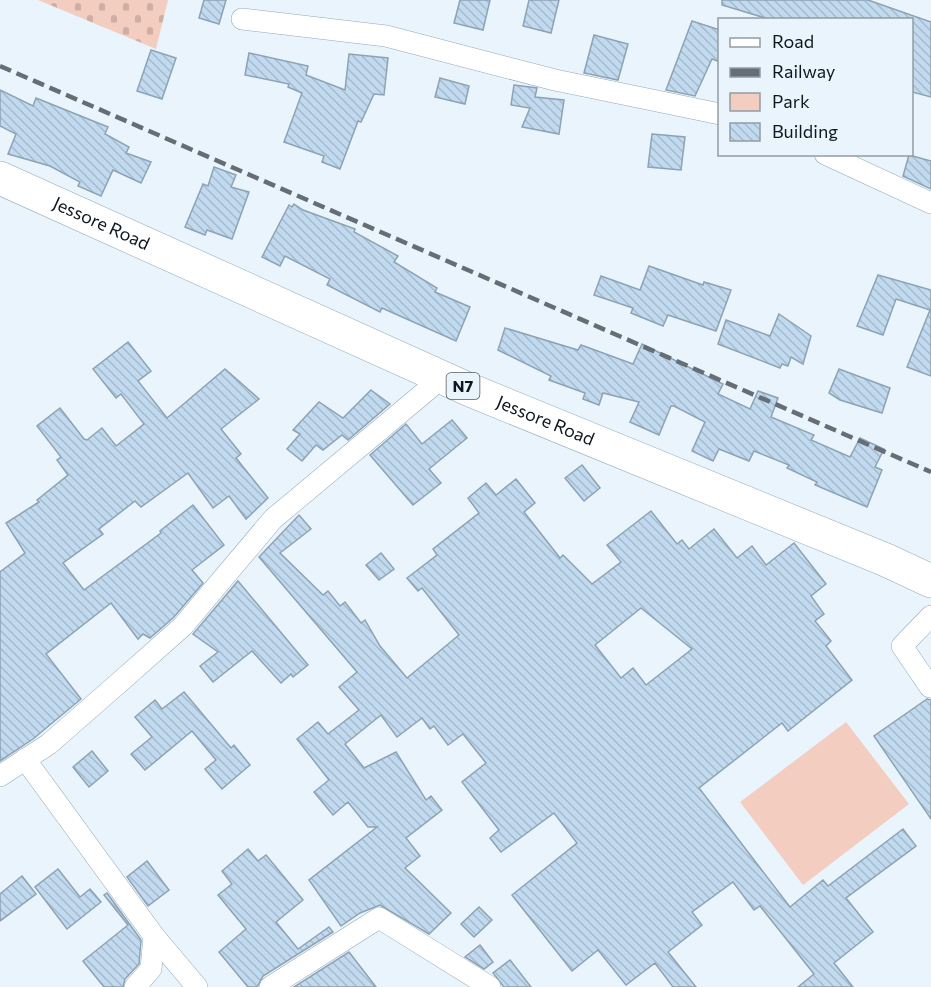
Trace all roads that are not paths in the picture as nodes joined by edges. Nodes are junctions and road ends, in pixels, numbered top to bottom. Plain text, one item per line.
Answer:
1 (242, 19) dead end
2 (718, 114) edge
3 (829, 156) edge
4 (2, 181) edge
5 (931, 203) edge
6 (443, 377) junction
7 (931, 581) edge
8 (931, 616) edge
9 (930, 687) edge
10 (25, 759) junction
11 (0, 776) edge
12 (154, 936) junction
13 (135, 987) edge
14 (197, 987) edge
15 (270, 987) edge
16 (490, 987) edge

1 - 2 street
3 - 5 street
4 - 6 highway, Jessore Road / N7
6 - 7 highway, Jessore Road / N7
6 - 10 street
8 - 9 street
10 - 11 street
10 - 12 street
12 - 13 street
12 - 14 street
15 - 16 street

